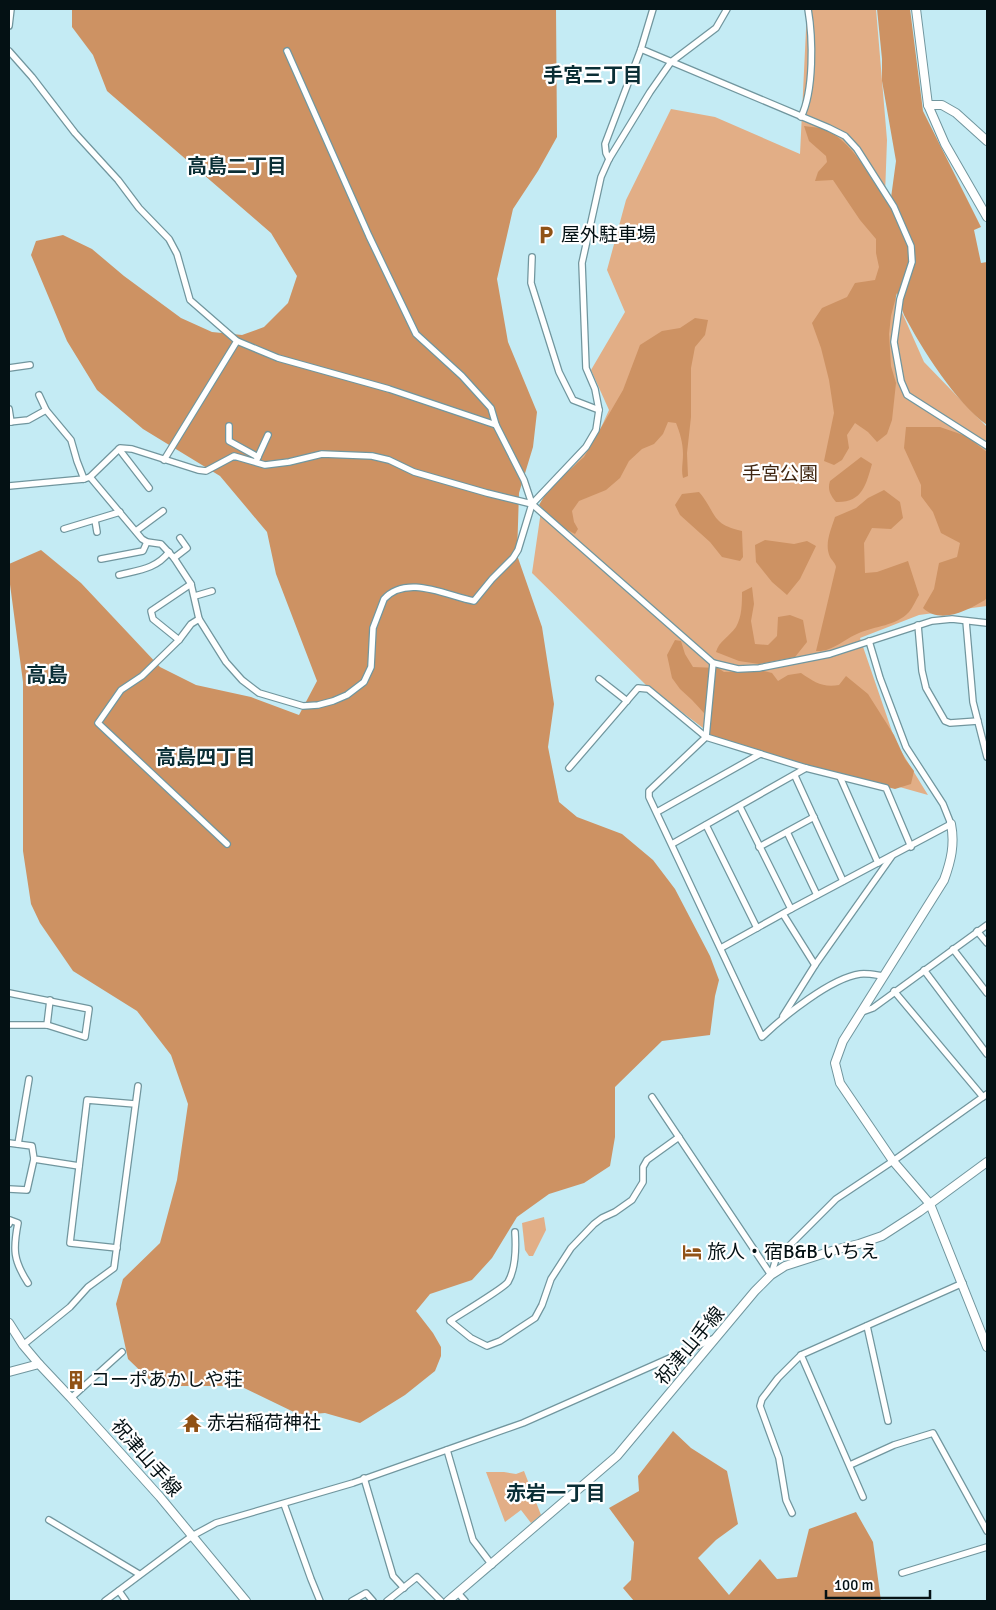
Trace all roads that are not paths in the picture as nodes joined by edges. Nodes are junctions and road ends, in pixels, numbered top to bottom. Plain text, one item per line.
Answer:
1 (11, 9) edge
2 (654, 9) edge
3 (727, 9) edge
4 (808, 9) edge
5 (916, 9) edge
6 (9, 26) edge
7 (641, 49) junction
8 (9, 51) edge
9 (287, 51) dead end
10 (671, 62) junction
11 (928, 105) junction
12 (801, 117) junction
13 (987, 141) edge
14 (609, 159) junction
15 (987, 217) edge
16 (532, 257) dead end
17 (237, 341) junction
18 (30, 365) dead end
19 (9, 368) edge
20 (38, 395) dead end
21 (9, 409) edge
22 (46, 410) junction
23 (599, 410) junction
24 (10, 422) edge
25 (496, 425) junction
26 (229, 426) dead end
27 (268, 435) dead end
28 (987, 446) edge
29 (119, 449) junction
30 (164, 460) junction
31 (257, 460) junction
32 (87, 478) junction
33 (9, 486) edge
34 (149, 488) dead end
35 (532, 504) junction
36 (163, 511) dead end
37 (120, 512) junction
38 (95, 520) junction
39 (64, 529) dead end
40 (136, 531) junction
41 (97, 532) dead end
42 (180, 538) dead end
43 (148, 542) junction
44 (171, 555) junction
45 (101, 559) dead end
46 (119, 574) dead end
47 (191, 584) junction
48 (212, 591) dead end
49 (195, 596) junction
50 (199, 619) junction
51 (966, 621) junction
52 (987, 623) edge
53 (918, 625) junction
54 (179, 640) junction
55 (869, 641) junction
56 (713, 663) junction
57 (599, 678) dead end
58 (627, 701) junction
59 (978, 721) junction
60 (706, 737) junction
61 (760, 754) junction
62 (987, 757) edge
63 (570, 768) dead end
64 (806, 768) junction
65 (795, 776) junction
66 (840, 777) junction
67 (740, 807) junction
68 (657, 812) junction
69 (814, 817) junction
70 (951, 824) junction
71 (706, 825) junction
72 (787, 832) junction
73 (227, 844) dead end
74 (672, 844) junction
75 (759, 847) junction
76 (911, 847) junction
77 (894, 854) junction
78 (878, 863) junction
79 (843, 881) junction
80 (817, 895) junction
81 (790, 909) junction
82 (783, 914) junction
83 (987, 925) edge
84 (757, 928) junction
85 (978, 931) junction
86 (987, 943) edge
87 (721, 948) junction
88 (953, 949) junction
89 (815, 965) junction
90 (924, 970) junction
91 (884, 976) junction
92 (894, 991) junction
93 (9, 993) edge
94 (987, 993) edge
95 (50, 1000) junction
96 (862, 1012) junction
97 (780, 1020) junction
98 (9, 1025) edge
99 (46, 1025) junction
100 (987, 1054) edge
101 (29, 1079) dead end
102 (138, 1086) dead end
103 (985, 1096) edge
104 (652, 1097) dead end
105 (135, 1104) junction
106 (679, 1137) junction
107 (9, 1143) edge
108 (18, 1144) junction
109 (34, 1159) junction
110 (893, 1161) junction
111 (987, 1162) edge
112 (79, 1166) junction
113 (9, 1189) edge
114 (930, 1204) junction
115 (9, 1224) edge
116 (515, 1232) dead end
117 (117, 1248) junction
118 (771, 1275) junction
119 (28, 1283) dead end
120 (963, 1283) junction
121 (9, 1323) edge
122 (867, 1326) junction
123 (719, 1336) junction
124 (23, 1346) junction
125 (987, 1348) edge
126 (122, 1352) dead end
127 (801, 1354) junction
128 (39, 1364) junction
129 (9, 1372) edge
130 (71, 1398) junction
131 (888, 1421) dead end
132 (446, 1450) junction
133 (850, 1465) junction
134 (364, 1478) junction
135 (863, 1497) dead end
136 (284, 1504) junction
137 (792, 1513) dead end
138 (49, 1520) dead end
139 (987, 1531) edge
140 (192, 1536) junction
141 (987, 1547) edge
142 (492, 1565) junction
143 (902, 1572) dead end
144 (140, 1574) junction
145 (404, 1588) junction
146 (118, 1591) junction
147 (458, 1593) junction
148 (105, 1601) edge
149 (126, 1601) edge
150 (246, 1601) edge
151 (320, 1601) edge
152 (352, 1601) edge
153 (373, 1601) edge
154 (387, 1601) edge
155 (441, 1601) edge
156 (448, 1601) edge
157 (465, 1601) edge

1 - 6 street
2 - 7 street
3 - 10 street
4 - 12 street
5 - 11 street
7 - 10 street
7 - 14 street
8 - 17 street
9 - 25 street
10 - 12 street
10 - 14 street
11 - 13 street
11 - 15 street
12 - 28 street
14 - 23 street
16 - 23 street
17 - 25 street
17 - 30 street
18 - 19 street
20 - 22 street
21 - 24 street
22 - 24 street
22 - 32 street
23 - 35 street
25 - 35 street
26 - 31 street
27 - 31 street
29 - 30 street
29 - 32 street
29 - 34 street
30 - 31 street
31 - 35 street
32 - 33 street
32 - 37 street
35 - 50 street
35 - 56 street
36 - 40 street
37 - 38 street
37 - 40 street
38 - 39 street
38 - 41 street
40 - 43 street
42 - 44 street
43 - 44 street
43 - 45 street
44 - 46 street
44 - 47 street
47 - 49 street
47 - 54 street
48 - 49 street
49 - 50 street
50 - 54 street
51 - 52 street
51 - 53 street
51 - 59 street
53 - 55 street
53 - 59 street
54 - 73 street
55 - 56 street
55 - 70 street
56 - 60 street
57 - 58 street
58 - 60 street
58 - 63 street
59 - 62 street
60 - 61 street
60 - 68 street
61 - 64 street
61 - 68 street
64 - 65 street
64 - 66 street
65 - 67 street
65 - 69 street
66 - 76 street
66 - 78 street
67 - 71 street
67 - 75 street
68 - 74 street
69 - 72 street
69 - 79 street
70 - 76 street
70 - 91 street
71 - 74 street
71 - 84 street
72 - 75 street
72 - 80 street
74 - 87 street
75 - 81 street
76 - 77 street
77 - 78 street
77 - 89 street
78 - 79 street
79 - 80 street
80 - 81 street
81 - 82 street
82 - 84 street
82 - 89 street
83 - 85 street
84 - 87 street
85 - 86 street
85 - 88 street
87 - 97 street
88 - 90 street
88 - 94 street
89 - 97 street
90 - 92 street
90 - 100 street
91 - 96 street
91 - 97 street
92 - 96 street
92 - 103 street
93 - 95 street
95 - 99 street
95 - 99 street
96 - 110 street
98 - 99 street
101 - 108 street
102 - 105 street
103 - 110 street
104 - 106 street
105 - 112 street
105 - 117 street
106 - 116 street
106 - 118 street
107 - 108 street
108 - 109 street
109 - 112 street
109 - 113 street
110 - 114 street
110 - 118 street
111 - 114 street, 祝津山手線
112 - 117 street
114 - 118 street, 祝津山手線
114 - 120 street
115 - 119 street
117 - 124 street
118 - 123 street, 祝津山手線
120 - 122 street
120 - 125 street
121 - 124 street, 祝津山手線
122 - 127 street
122 - 131 street
123 - 132 street
123 - 142 street, 祝津山手線
124 - 128 street, 祝津山手線
126 - 130 street
127 - 133 street
127 - 137 street
128 - 129 street
128 - 130 street, 祝津山手線
130 - 140 street, 祝津山手線
132 - 134 street
132 - 142 street
133 - 135 street
133 - 139 street
134 - 136 street
134 - 145 street
136 - 140 street
136 - 151 street
138 - 144 street
140 - 144 street
140 - 150 street, 祝津山手線
141 - 143 street
142 - 147 street, 祝津山手線
144 - 146 street
145 - 154 street
145 - 155 street
146 - 148 street
146 - 149 street
147 - 156 street, 祝津山手線
147 - 157 street
152 - 153 street

